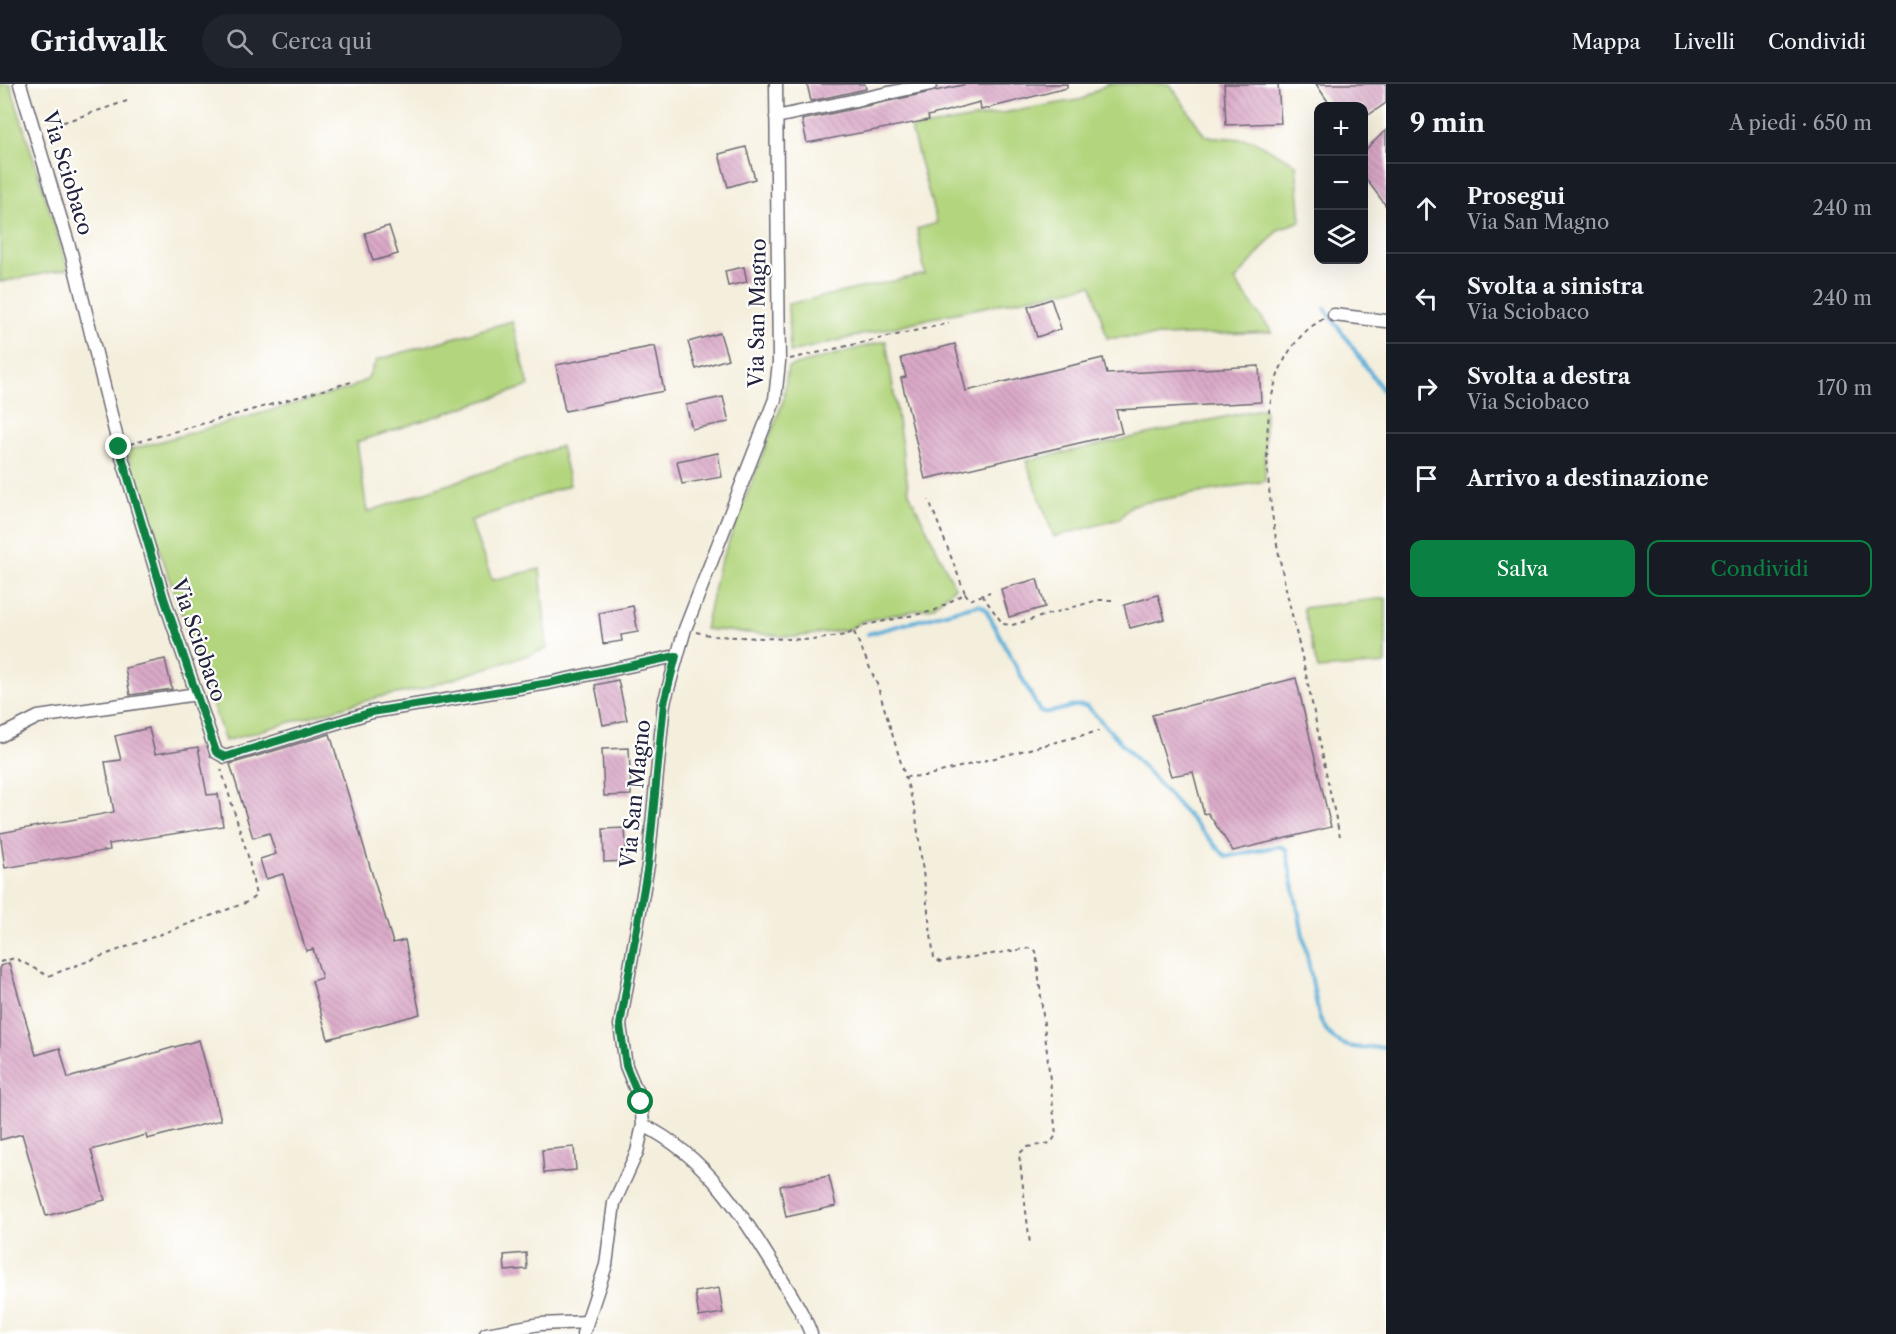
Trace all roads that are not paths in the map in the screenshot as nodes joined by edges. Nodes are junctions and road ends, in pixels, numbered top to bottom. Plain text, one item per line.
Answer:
1 (20, 84) edge
2 (776, 84) edge
3 (931, 84) edge
4 (776, 117) junction
5 (1330, 316) road end
6 (1386, 321) edge
7 (676, 656) junction
8 (197, 694) junction
9 (0, 736) edge
10 (643, 1125) junction
11 (585, 1328) edge
12 (486, 1334) edge
13 (811, 1334) edge

1 - 8 street, Via Sciobaco
2 - 4 street, Via San Magno
3 - 4 street
4 - 7 street, Via San Magno
5 - 6 street
7 - 8 street, Via Sciobaco
7 - 10 street, Via San Magno
8 - 9 street
10 - 11 street, Via San Magno
10 - 13 street
11 - 12 street

